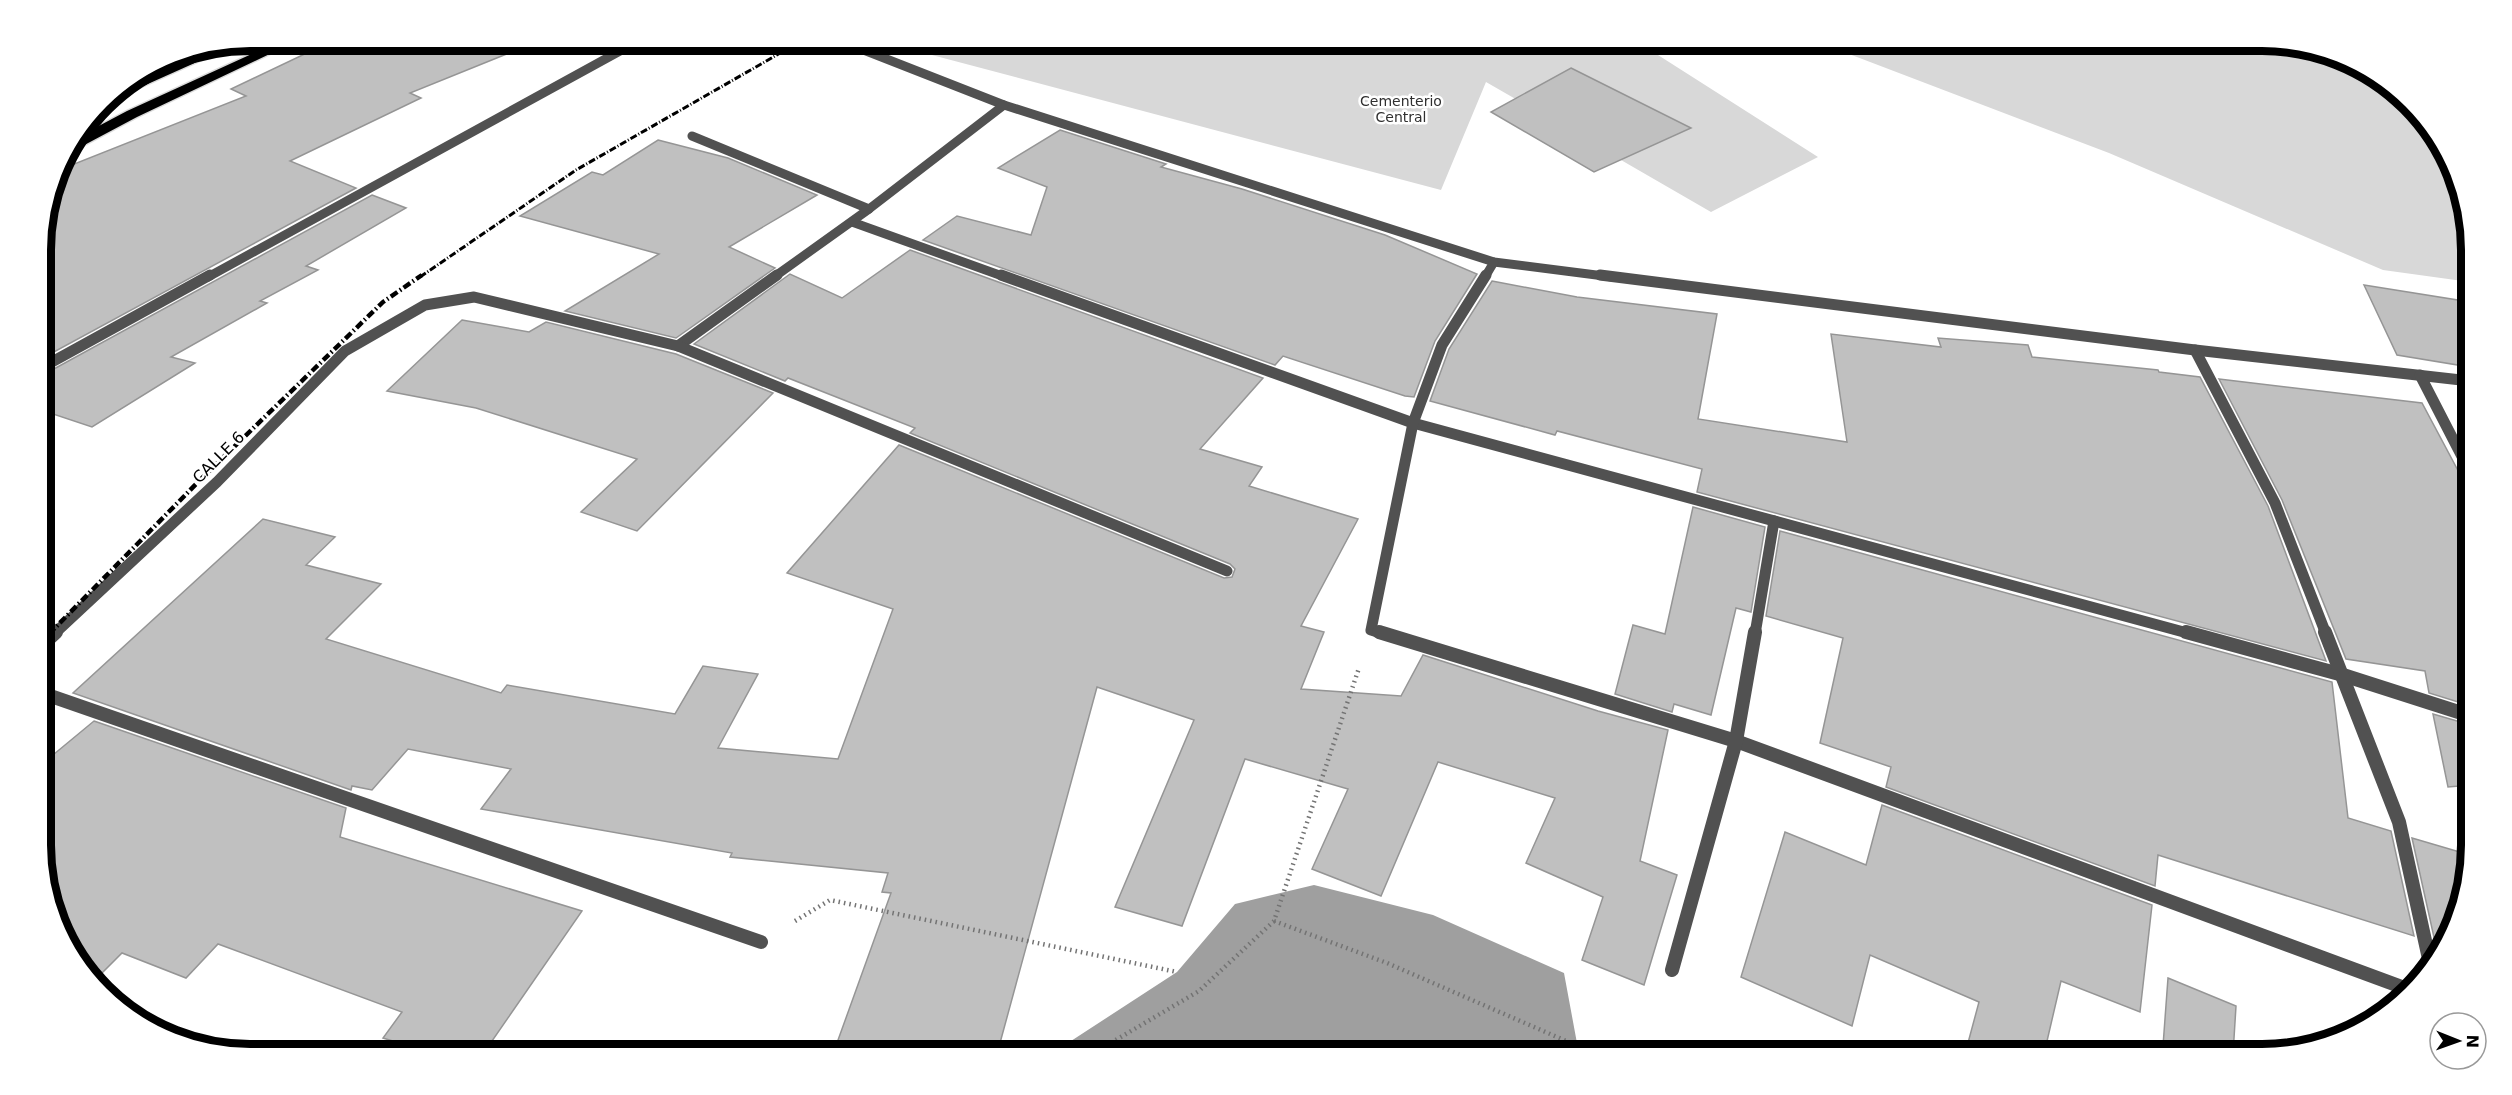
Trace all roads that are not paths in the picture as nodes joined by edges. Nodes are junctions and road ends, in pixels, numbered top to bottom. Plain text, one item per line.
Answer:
1 (269, 51) edge
2 (620, 51) edge
3 (866, 51) edge
4 (187, 62) edge
5 (148, 79) edge
6 (1004, 105) junction
7 (692, 136) dead end
8 (84, 140) edge
9 (869, 209) junction
10 (852, 222) junction
11 (1494, 262) junction
12 (678, 346) junction
13 (2195, 350) junction
14 (51, 363) edge
15 (2420, 375) junction
16 (2461, 380) edge
17 (1413, 423) junction
18 (2461, 455) edge
19 (1774, 521) junction
20 (1227, 571) dead end
21 (51, 637) edge
22 (2343, 675) junction
23 (51, 696) edge
24 (2461, 713) edge
25 (1736, 741) junction
26 (761, 942) road end
27 (2428, 954) edge
28 (1672, 970) dead end
29 (2402, 987) edge

1 - 8 highway
2 - 14 street
3 - 6 street
4 - 5 highway
6 - 9 street
6 - 11 street
7 - 9 street
9 - 10 street
10 - 12 street
10 - 17 street
11 - 13 street
11 - 17 street
12 - 20 street
12 - 21 street, CALLE 6
13 - 15 street
13 - 22 street
15 - 16 street
15 - 18 street
17 - 19 street
17 - 25 street
19 - 22 street
19 - 25 street
22 - 24 street
22 - 27 street
23 - 26 street
25 - 28 street
25 - 29 street

